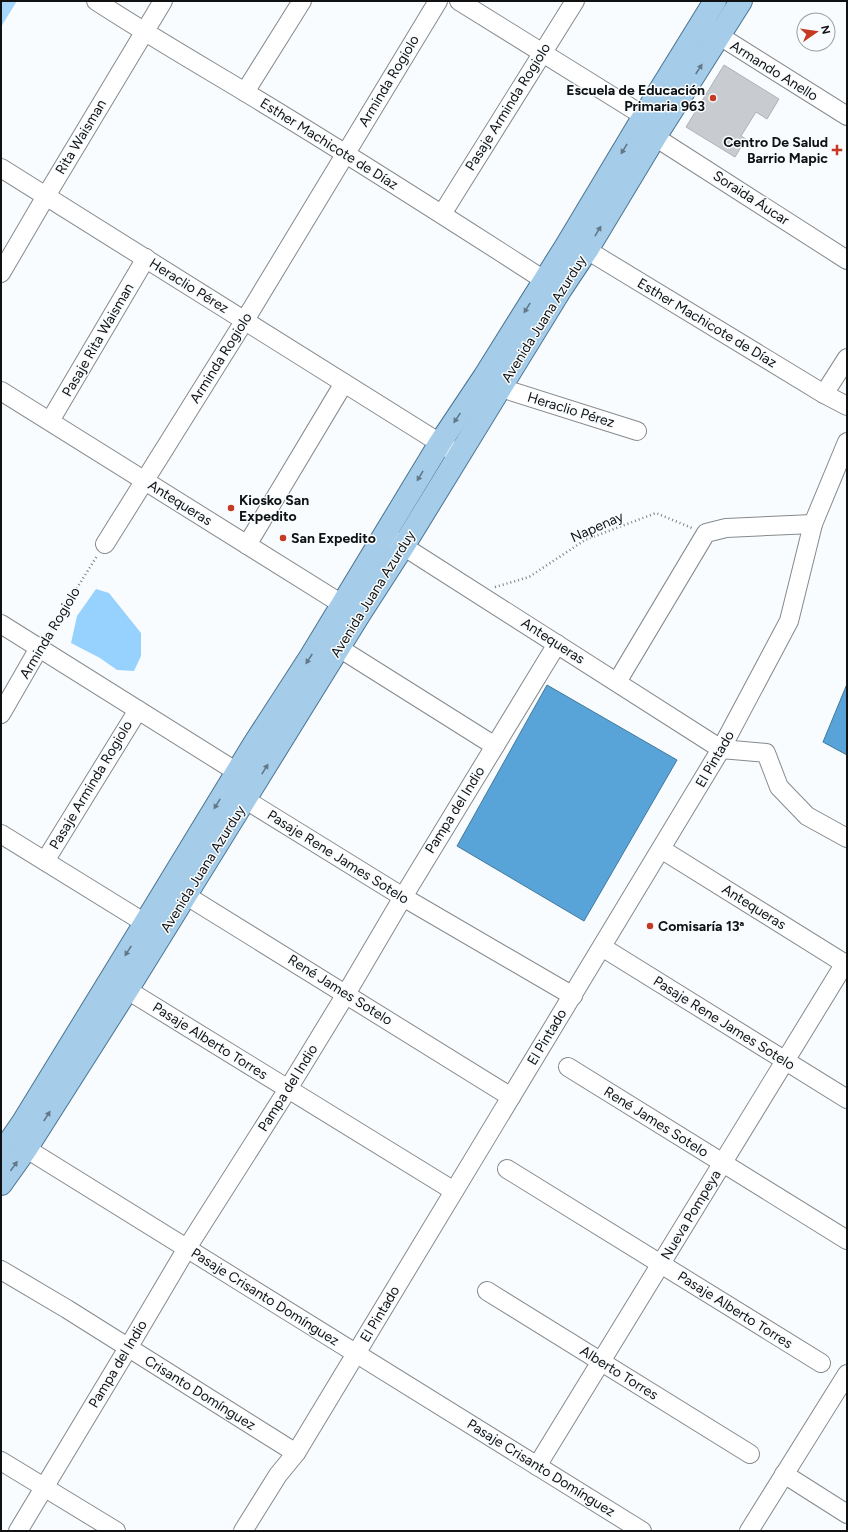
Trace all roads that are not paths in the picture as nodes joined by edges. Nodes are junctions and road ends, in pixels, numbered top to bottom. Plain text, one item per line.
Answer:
1 (96, 1) edge
2 (163, 1) edge
3 (302, 1) edge
4 (438, 1) edge
5 (459, 1) edge
6 (574, 1) edge
7 (715, 1) edge
8 (741, 1) edge
9 (702, 24) junction
10 (144, 32) junction
11 (720, 37) junction
12 (541, 53) junction
13 (245, 92) junction
14 (644, 116) junction
15 (847, 116) edge
16 (655, 137) junction
17 (345, 154) junction
18 (1, 168) edge
19 (46, 196) junction
20 (442, 214) junction
21 (566, 246) junction
22 (587, 250) junction
23 (146, 258) junction
24 (847, 260) edge
25 (1, 273) edge
26 (553, 285) junction
27 (245, 320) junction
28 (847, 358) edge
29 (344, 382) junction
30 (493, 383) junction
31 (1, 391) edge
32 (824, 394) junction
33 (847, 406) edge
34 (50, 421) junction
35 (637, 430) dead end
36 (847, 442) edge
37 (440, 443) junction
38 (459, 454) junction
39 (144, 480) junction
40 (812, 524) junction
41 (384, 535) junction
42 (105, 544) road end
43 (247, 545) junction
44 (404, 546) junction
45 (351, 610) junction
46 (1, 624) edge
47 (331, 643) junction
48 (557, 644) junction
49 (39, 648) junction
50 (617, 682) junction
51 (138, 710) junction
52 (1, 714) edge
53 (495, 746) junction
54 (722, 750) junction
55 (237, 772) junction
56 (246, 800) junction
57 (1, 834) edge
58 (847, 838) edge
59 (661, 849) junction
60 (45, 861) junction
61 (177, 890) junction
62 (402, 897) junction
63 (145, 923) junction
64 (602, 947) junction
65 (846, 964) edge
66 (119, 985) junction
67 (346, 994) junction
68 (573, 996) junction
69 (785, 1061) junction
70 (568, 1067) dead end
71 (288, 1089) junction
72 (511, 1097) junction
73 (847, 1099) edge
74 (13, 1148) edge
75 (722, 1163) junction
76 (507, 1169) dead end
77 (1, 1184) edge
78 (454, 1191) junction
79 (847, 1240) edge
80 (187, 1248) junction
81 (661, 1264) junction
82 (1, 1270) edge
83 (487, 1291) dead end
84 (128, 1348) junction
85 (356, 1353) junction
86 (601, 1362) junction
87 (821, 1364) dead end
88 (846, 1379) edge
89 (296, 1453) junction
90 (750, 1454) dead end
91 (1, 1461) edge
92 (537, 1466) junction
93 (784, 1474) junction
94 (44, 1487) junction
95 (847, 1514) edge
96 (18, 1531) edge
97 (116, 1531) edge
98 (243, 1531) edge
99 (642, 1531) edge
100 (749, 1531) edge

1 - 10 street, Esther Machicote de Díaz
2 - 10 street, Rita Waisman
3 - 13 street
4 - 17 street, Arminda Rogiolo
5 - 12 street
6 - 12 street, Pasaje Arminda Rogiolo
7 - 9 main road, Avenida Juana Azurduy
8 - 11 main road, Avenida Juana Azurduy
9 - 11 street, Armando Anello
9 - 14 main road, Avenida Juana Azurduy
10 - 13 street, Esther Machicote de Díaz
10 - 19 street, Rita Waisman
11 - 15 street, Armando Anello
16 -> 11 main road, Avenida Juana Azurduy
12 - 14 street
12 - 20 street, Pasaje Arminda Rogiolo
13 - 17 street, Esther Machicote de Díaz
14 - 16 street
14 -> 21 main road, Avenida Juana Azurduy
22 -> 16 main road, Avenida Juana Azurduy
16 - 24 street, Soraida Áucar
17 - 20 street, Esther Machicote de Díaz
17 - 27 street, Arminda Rogiolo
18 - 19 street, Heraclio Pérez
19 - 23 street, Heraclio Pérez
19 - 25 street, Rita Waisman
20 - 26 street, Esther Machicote de Díaz
21 - 22 street, Esther Machicote de Díaz
21 - 26 main road, Avenida Juana Azurduy
22 - 26 main road, Avenida Juana Azurduy
22 - 32 street, Esther Machicote de Díaz
23 - 27 street, Heraclio Pérez
23 - 34 street, Pasaje Rita Waisman
26 - 30 main road, Avenida Juana Azurduy
27 - 29 street, Heraclio Pérez
27 - 39 street, Arminda Rogiolo
28 - 32 street
29 - 37 street, Heraclio Pérez
29 - 43 street
30 - 35 street, Heraclio Pérez
30 -> 37 main road, Avenida Juana Azurduy
30 - 38 main road, Avenida Juana Azurduy
31 - 34 street, Antequeras
32 - 33 street, Esther Machicote de Díaz
34 - 39 street, Antequeras
36 - 40 street, El Pintado
37 - 38 street, Heraclio Pérez
37 -> 41 main road, Avenida Juana Azurduy
38 - 44 main road, Avenida Juana Azurduy
39 - 42 street, Arminda Rogiolo
39 - 43 street, Antequeras
40 - 50 street
40 - 54 street, El Pintado
41 - 44 street, Antequeras
41 - 45 main road, Avenida Juana Azurduy
43 - 45 street, Antequeras
44 - 45 main road, Avenida Juana Azurduy
44 - 48 street, Antequeras
45 - 47 main road, Avenida Juana Azurduy
46 - 49 street
47 - 53 street
47 -> 55 main road, Avenida Juana Azurduy
56 -> 47 main road, Avenida Juana Azurduy
48 - 50 street, Antequeras
48 - 53 street, Pampa del Indio
49 - 51 street
49 - 52 street, Arminda Rogiolo
50 - 54 street, Antequeras
51 - 55 street
51 - 60 street, Pasaje Arminda Rogiolo
53 - 62 street, Pampa del Indio
54 - 58 street
54 - 59 street, El Pintado
55 - 56 street
55 -> 61 main road, Avenida Juana Azurduy
56 - 61 main road, Avenida Juana Azurduy
56 - 62 street, Pasaje Rene James Sotelo
57 - 60 street
59 - 64 street, El Pintado
59 - 65 street, Antequeras
60 - 63 street
61 - 63 main road, Avenida Juana Azurduy
61 - 66 main road, Avenida Juana Azurduy
61 - 67 street, René James Sotelo
62 - 67 street, Pampa del Indio
62 - 68 street, Pasaje Rene James Sotelo
63 -> 66 main road, Avenida Juana Azurduy
64 - 68 street, El Pintado
64 - 69 street, Pasaje Rene James Sotelo
65 - 69 street, Nueva Pompeya
66 - 71 street, Pasaje Alberto Torres
66 - 74 main road, Avenida Juana Azurduy
67 - 71 street, Pampa del Indio
67 - 72 street, René James Sotelo
68 - 72 street, El Pintado
69 - 73 street, Pasaje Rene James Sotelo
69 - 75 street, Nueva Pompeya
70 - 75 street, René James Sotelo
71 - 78 street, Pasaje Alberto Torres
71 - 80 street, Pampa del Indio
72 - 78 street, El Pintado
77 -> 74 main road, Avenida Juana Azurduy
74 - 80 street, Pasaje Crisanto Domínguez
75 - 79 street, René James Sotelo
75 - 81 street, Nueva Pompeya
76 - 81 street, Pasaje Alberto Torres
78 - 85 street, El Pintado
80 - 84 street, Pampa del Indio
80 - 85 street, Pasaje Crisanto Domínguez
81 - 86 street, Nueva Pompeya
81 - 87 street, Pasaje Alberto Torres
82 - 84 street, Crisanto Domínguez
83 - 86 street, Alberto Torres
84 - 89 street, Crisanto Domínguez
84 - 94 street, Pampa del Indio
85 - 89 street, El Pintado
85 - 92 street, Pasaje Crisanto Domínguez
86 - 90 street, Alberto Torres
86 - 92 street, Nueva Pompeya
88 - 93 street
89 - 98 street, El Pintado
91 - 94 street
92 - 99 street, Pasaje Crisanto Domínguez
93 - 95 street
93 - 100 street
94 - 96 street, Pampa del Indio
94 - 97 street

